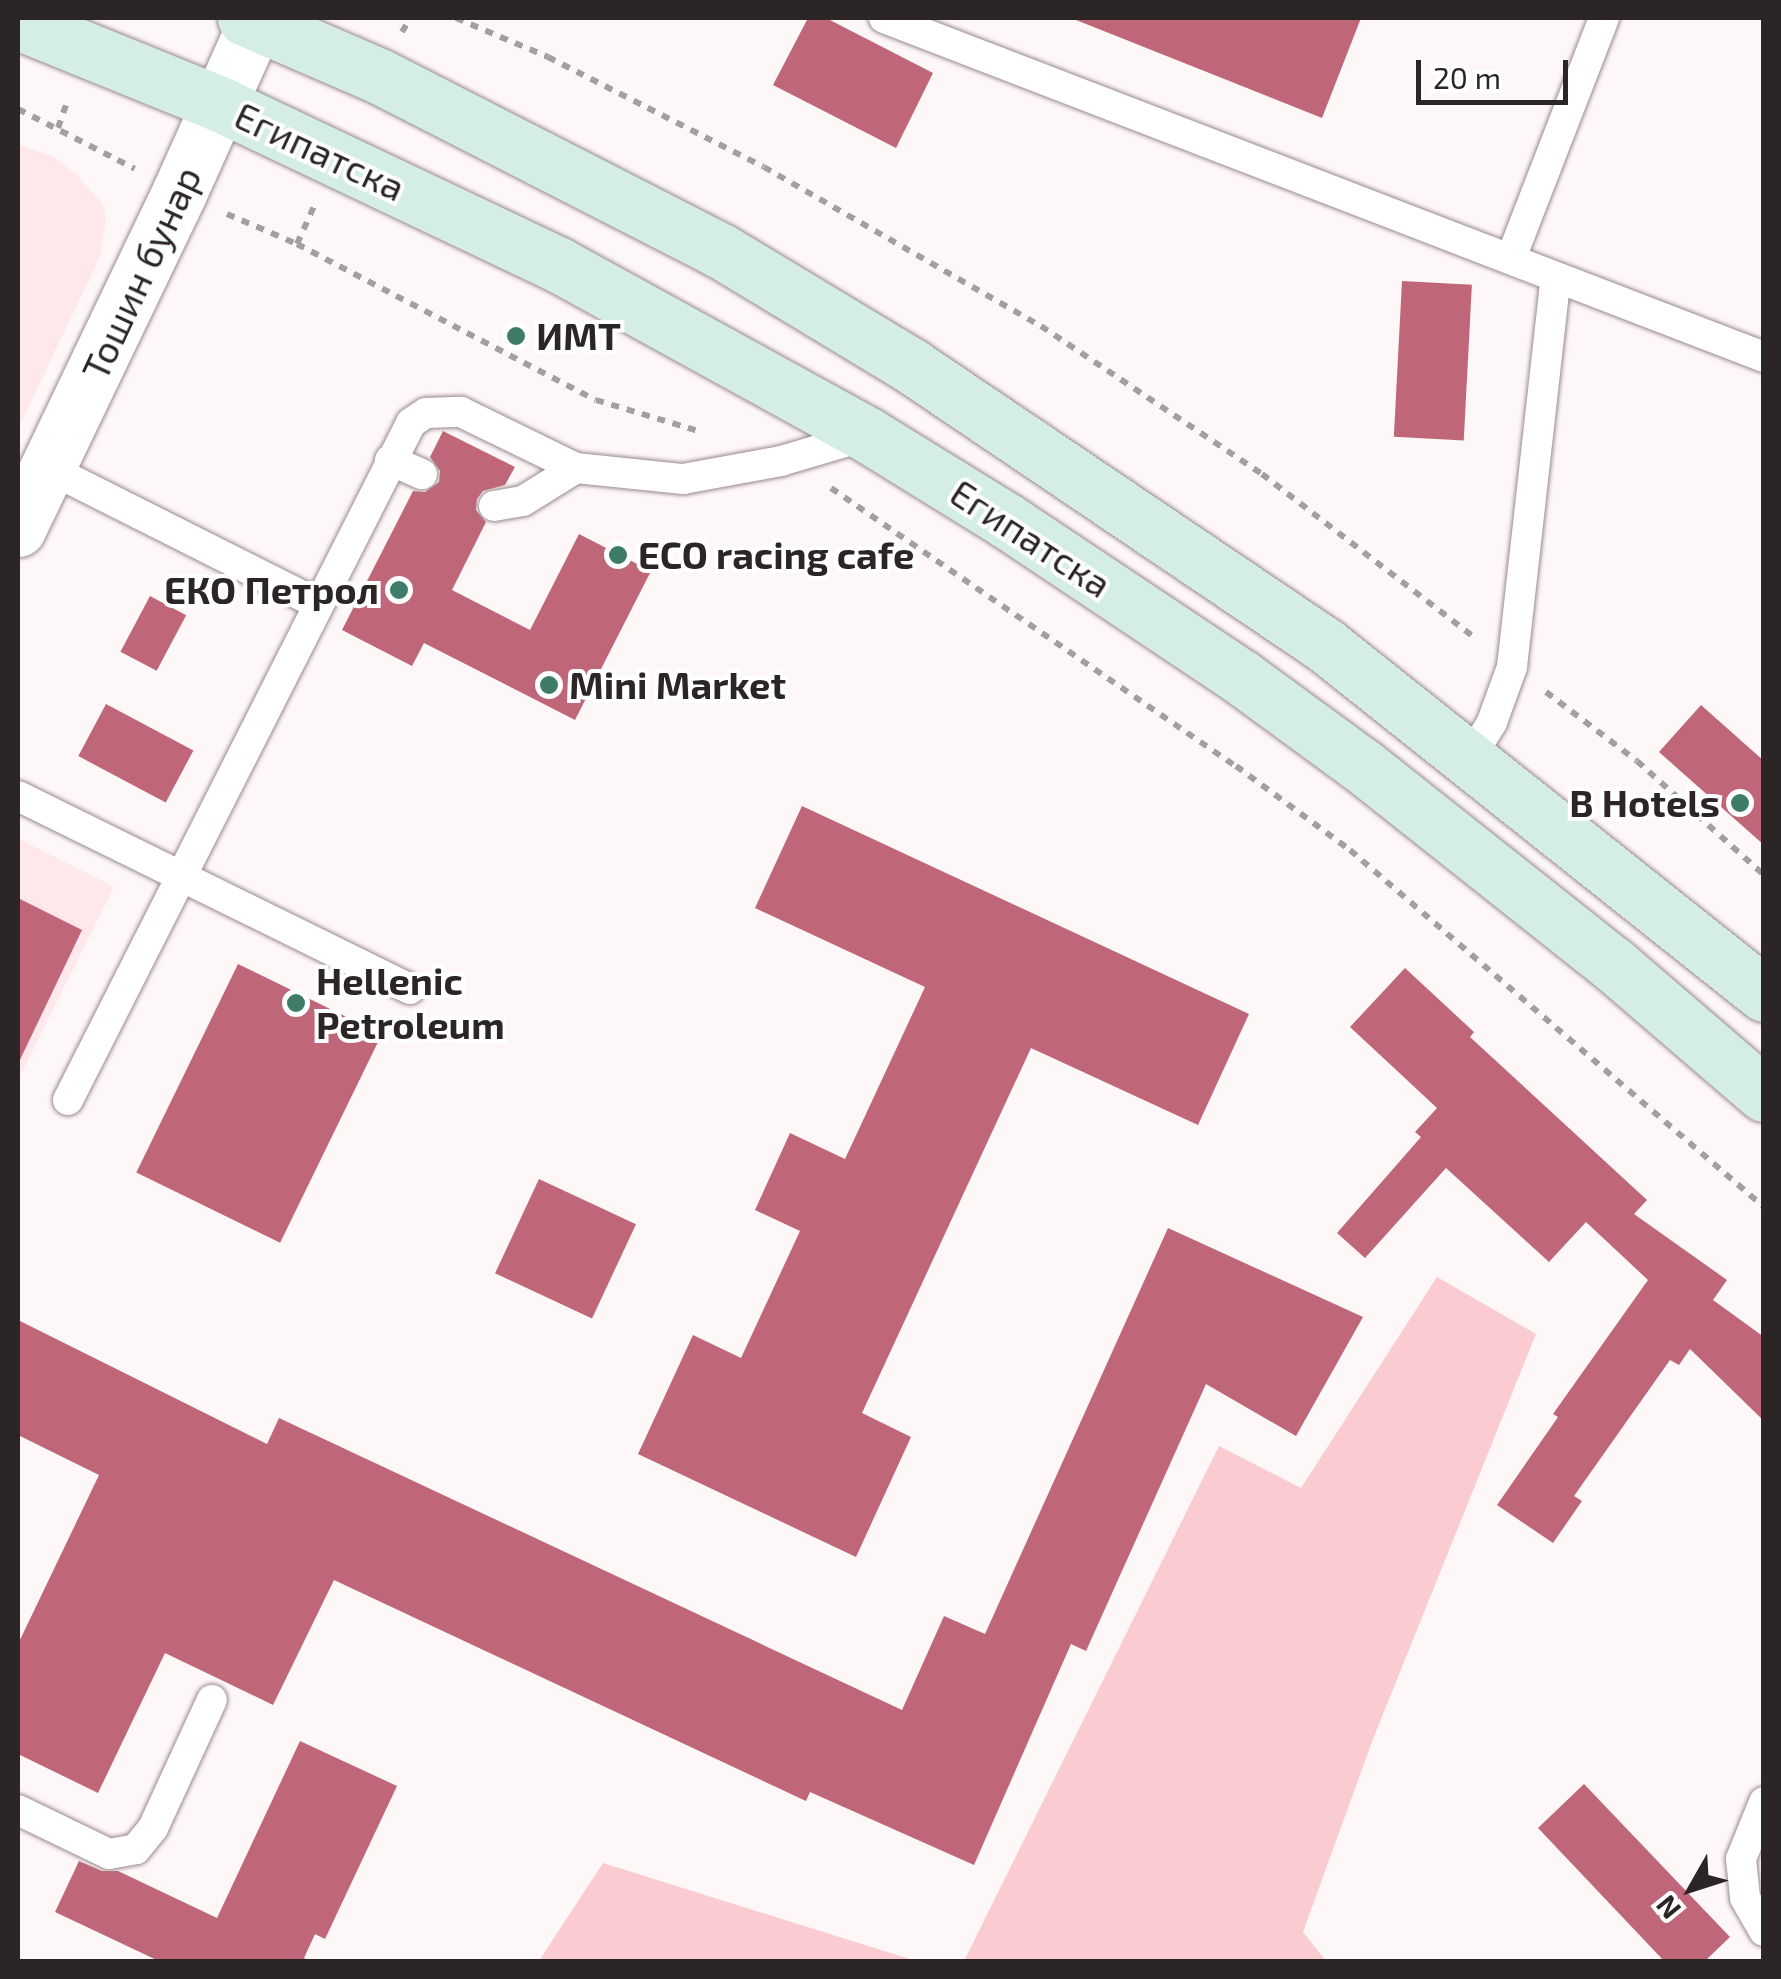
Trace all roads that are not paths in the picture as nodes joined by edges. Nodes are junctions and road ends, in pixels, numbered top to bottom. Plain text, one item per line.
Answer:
1 (884, 18) edge
2 (1604, 18) edge
3 (253, 19) edge
4 (18, 22) edge
5 (220, 104) junction
6 (1511, 258) junction
7 (1556, 277) junction
8 (1764, 356) edge
9 (868, 435) junction
10 (390, 460) junction
11 (48, 468) junction
12 (576, 468) junction
13 (422, 474) dead end
14 (494, 506) dead end
15 (18, 529) edge
16 (316, 603) junction
17 (1471, 756) junction
18 (18, 796) edge
19 (178, 876) junction
20 (410, 990) dead end
21 (1764, 994) edge
22 (1764, 1094) edge
23 (68, 1100) dead end
24 (212, 1700) dead end
25 (1764, 1802) edge
26 (18, 1810) edge
27 (1764, 1931) edge

1 - 6 lane
2 - 6 lane
3 - 5 street, Тошин бунар
3 - 17 main road, Египатска
4 - 5 main road
5 - 9 main road, Египатска
5 - 11 street, Тошин бунар
6 - 7 lane
7 - 8 lane
7 - 17 lane
9 - 12 lane
9 - 22 main road, Египатска
10 - 12 lane
10 - 13 lane
10 - 16 lane
11 - 15 street, Тошин бунар
11 - 16 lane
12 - 14 lane
16 - 19 lane
17 - 21 main road, Египатска
18 - 19 lane
19 - 20 lane
19 - 23 lane
24 - 26 lane
25 - 27 lane

